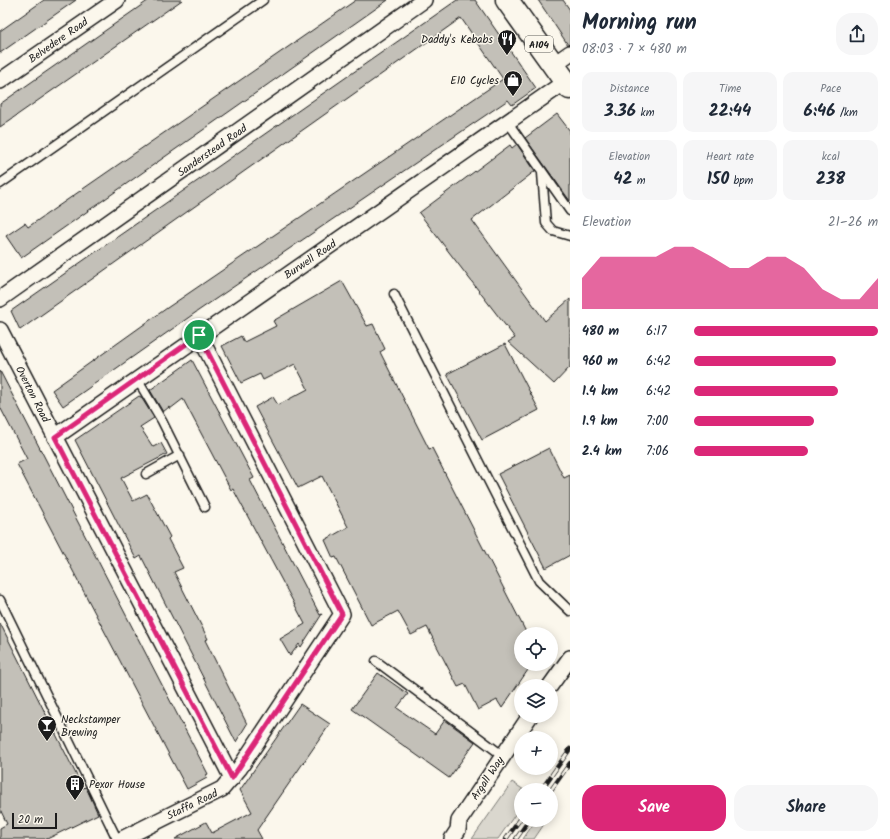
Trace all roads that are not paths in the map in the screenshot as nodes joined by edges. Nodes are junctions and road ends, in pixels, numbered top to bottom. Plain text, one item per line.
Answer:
1 (117, 0) edge
2 (263, 0) edge
3 (424, 0) edge
4 (507, 0) edge
5 (565, 72) edge
6 (0, 81) edge
7 (507, 121) junction
8 (542, 172) junction
9 (0, 184) edge
10 (570, 211) edge
11 (570, 236) edge
12 (394, 294) dead end
13 (0, 299) edge
14 (0, 330) edge
15 (199, 335) junction
16 (137, 379) junction
17 (55, 437) junction
18 (180, 455) junction
19 (146, 474) dead end
20 (205, 507) dead end
21 (0, 600) edge
22 (570, 611) edge
23 (570, 658) edge
24 (376, 661) dead end
25 (555, 679) edge
26 (525, 723) edge
27 (502, 756) junction
28 (232, 778) junction
29 (459, 821) junction
30 (117, 839) edge
31 (122, 839) edge
32 (440, 839) edge
33 (452, 839) edge

1 - 6 street, Belvedere Road
2 - 9 lane
3 - 13 street, Sanderstead Road
4 - 5 main road, A104
5 - 7 street, Burwell Road
7 - 8 lane
7 - 15 street, Burwell Road
8 - 10 lane
8 - 11 lane
12 - 22 lane
14 - 17 street, Overton Road
15 - 16 street, Burwell Road
15 - 28 street, Staffa Road
16 - 17 street, Burwell Road
16 - 18 lane
17 - 28 street, Overton Road
18 - 19 lane
18 - 20 lane
21 - 30 lane
23 - 25 street
24 - 27 lane
26 - 27 street, Argall Way
27 - 29 street, Argall Way
28 - 31 street, Staffa Road
29 - 32 street, Argall Way
29 - 33 street, Argall Way

